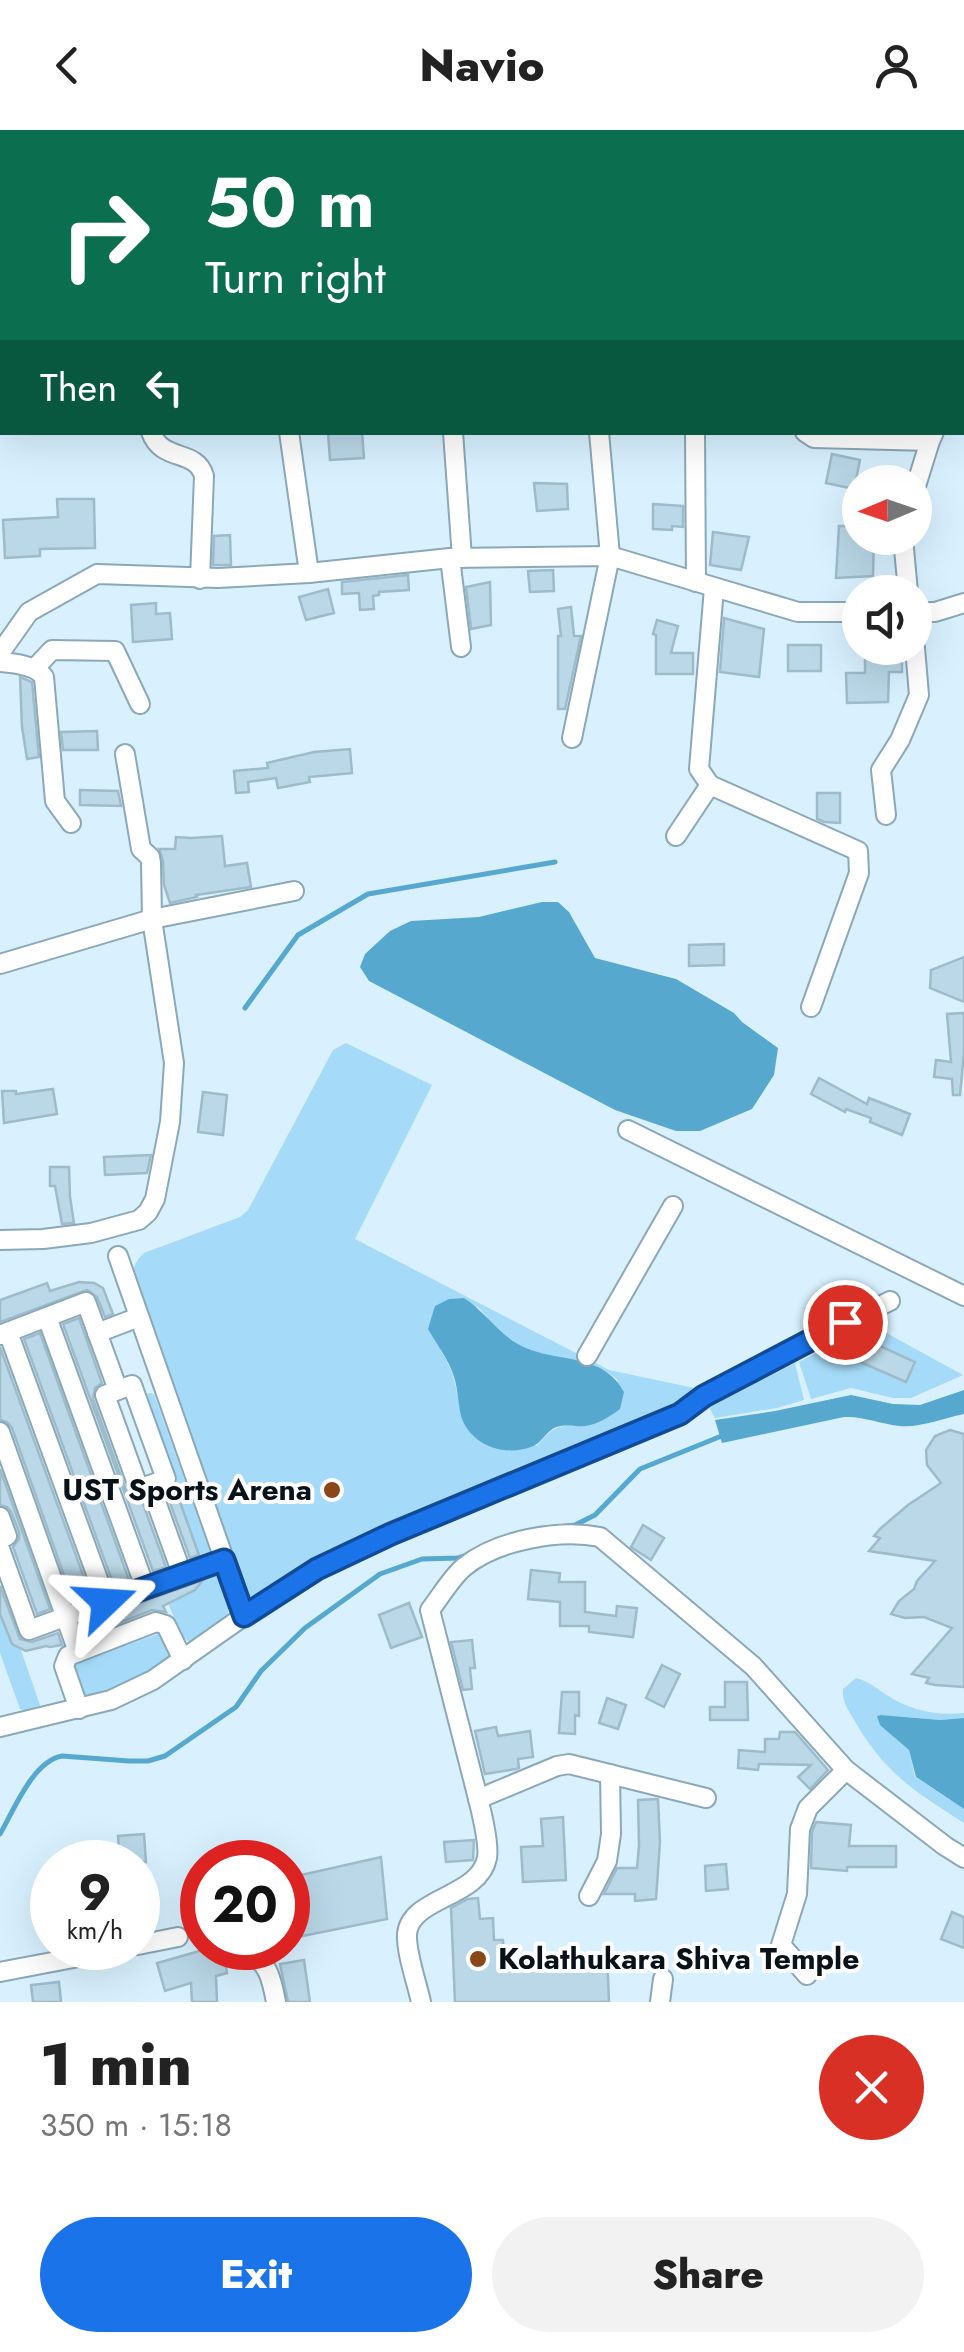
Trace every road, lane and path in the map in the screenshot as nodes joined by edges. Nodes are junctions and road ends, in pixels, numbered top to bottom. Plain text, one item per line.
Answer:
1 (152, 435) edge
2 (289, 435) edge
3 (453, 435) edge
4 (599, 435) edge
5 (695, 435) edge
6 (809, 435) edge
7 (932, 437) edge
8 (923, 465) edge
9 (610, 556) junction
10 (456, 558) junction
11 (309, 572) junction
12 (200, 578) junction
13 (705, 585) junction
14 (964, 603) edge
15 (842, 612) edge
16 (932, 612) edge
17 (461, 647) dead end
18 (0, 653) edge
19 (0, 662) edge
20 (916, 665) edge
21 (35, 668) junction
22 (140, 704) dead end
23 (572, 738) dead end
24 (125, 754) dead end
25 (710, 785) junction
26 (886, 815) dead end
27 (71, 823) dead end
28 (676, 836) dead end
29 (294, 891) dead end
30 (152, 919) junction
31 (0, 964) edge
32 (812, 1008) dead end
33 (628, 1130) dead end
34 (673, 1206) dead end
35 (0, 1240) edge
36 (118, 1256) dead end
37 (964, 1296) edge
38 (890, 1301) dead end
39 (48, 1317) junction
40 (139, 1317) junction
41 (4, 1333) edge
42 (98, 1333) junction
43 (587, 1356) dead end
44 (160, 1378) junction
45 (126, 1390) junction
46 (0, 1432) edge
47 (150, 1485) junction
48 (0, 1517) edge
49 (0, 1539) edge
50 (0, 1549) edge
51 (224, 1560) junction
52 (182, 1574) junction
53 (144, 1587) junction
54 (106, 1602) junction
55 (65, 1616) junction
56 (244, 1616) junction
57 (156, 1622) junction
58 (78, 1652) junction
59 (183, 1660) junction
60 (79, 1709) junction
61 (0, 1726) edge
62 (846, 1770) junction
63 (610, 1774) junction
64 (706, 1798) dead end
65 (478, 1799) junction
66 (964, 1858) edge
67 (590, 1896) dead end
68 (178, 1937) dead end
69 (160, 1941) edge
70 (30, 1966) edge
71 (268, 1970) edge
72 (0, 1972) edge
73 (807, 1976) dead end
74 (663, 1978) dead end
75 (276, 2002) edge
76 (421, 2002) edge
77 (660, 2002) edge

1 - 12 street
2 - 11 street
3 - 10 street
4 - 9 street
5 - 13 street
6 - 7 street
7 - 8 street
9 - 10 street
9 - 13 street
9 - 23 street
10 - 11 street
10 - 17 street
11 - 12 street
12 - 18 street
13 - 15 street
13 - 25 street
14 - 16 street
19 - 21 street
20 - 26 street
21 - 22 street
21 - 27 street
24 - 30 street
25 - 28 street
25 - 32 street
29 - 30 street
30 - 31 street
30 - 35 street
33 - 37 street
34 - 43 street
36 - 40 street
38 - 56 street
39 - 41 street
39 - 42 street
39 - 53 street
40 - 42 street
40 - 44 street
41 - 54 street
42 - 45 street
44 - 45 street
44 - 51 street
45 - 47 street
45 - 47 street
46 - 55 street
47 - 52 street
48 - 49 street
50 - 55 street
51 - 52 street
51 - 56 street
52 - 53 street
53 - 54 street
53 - 57 street
54 - 55 street
55 - 58 street
56 - 59 street
57 - 58 street
57 - 59 street
58 - 60 street
59 - 60 street
60 - 61 street
62 - 65 street
62 - 66 street
62 - 73 street
63 - 64 street
63 - 65 street
63 - 67 street
65 - 76 street
68 - 69 street
70 - 72 street
71 - 75 street
74 - 77 street

